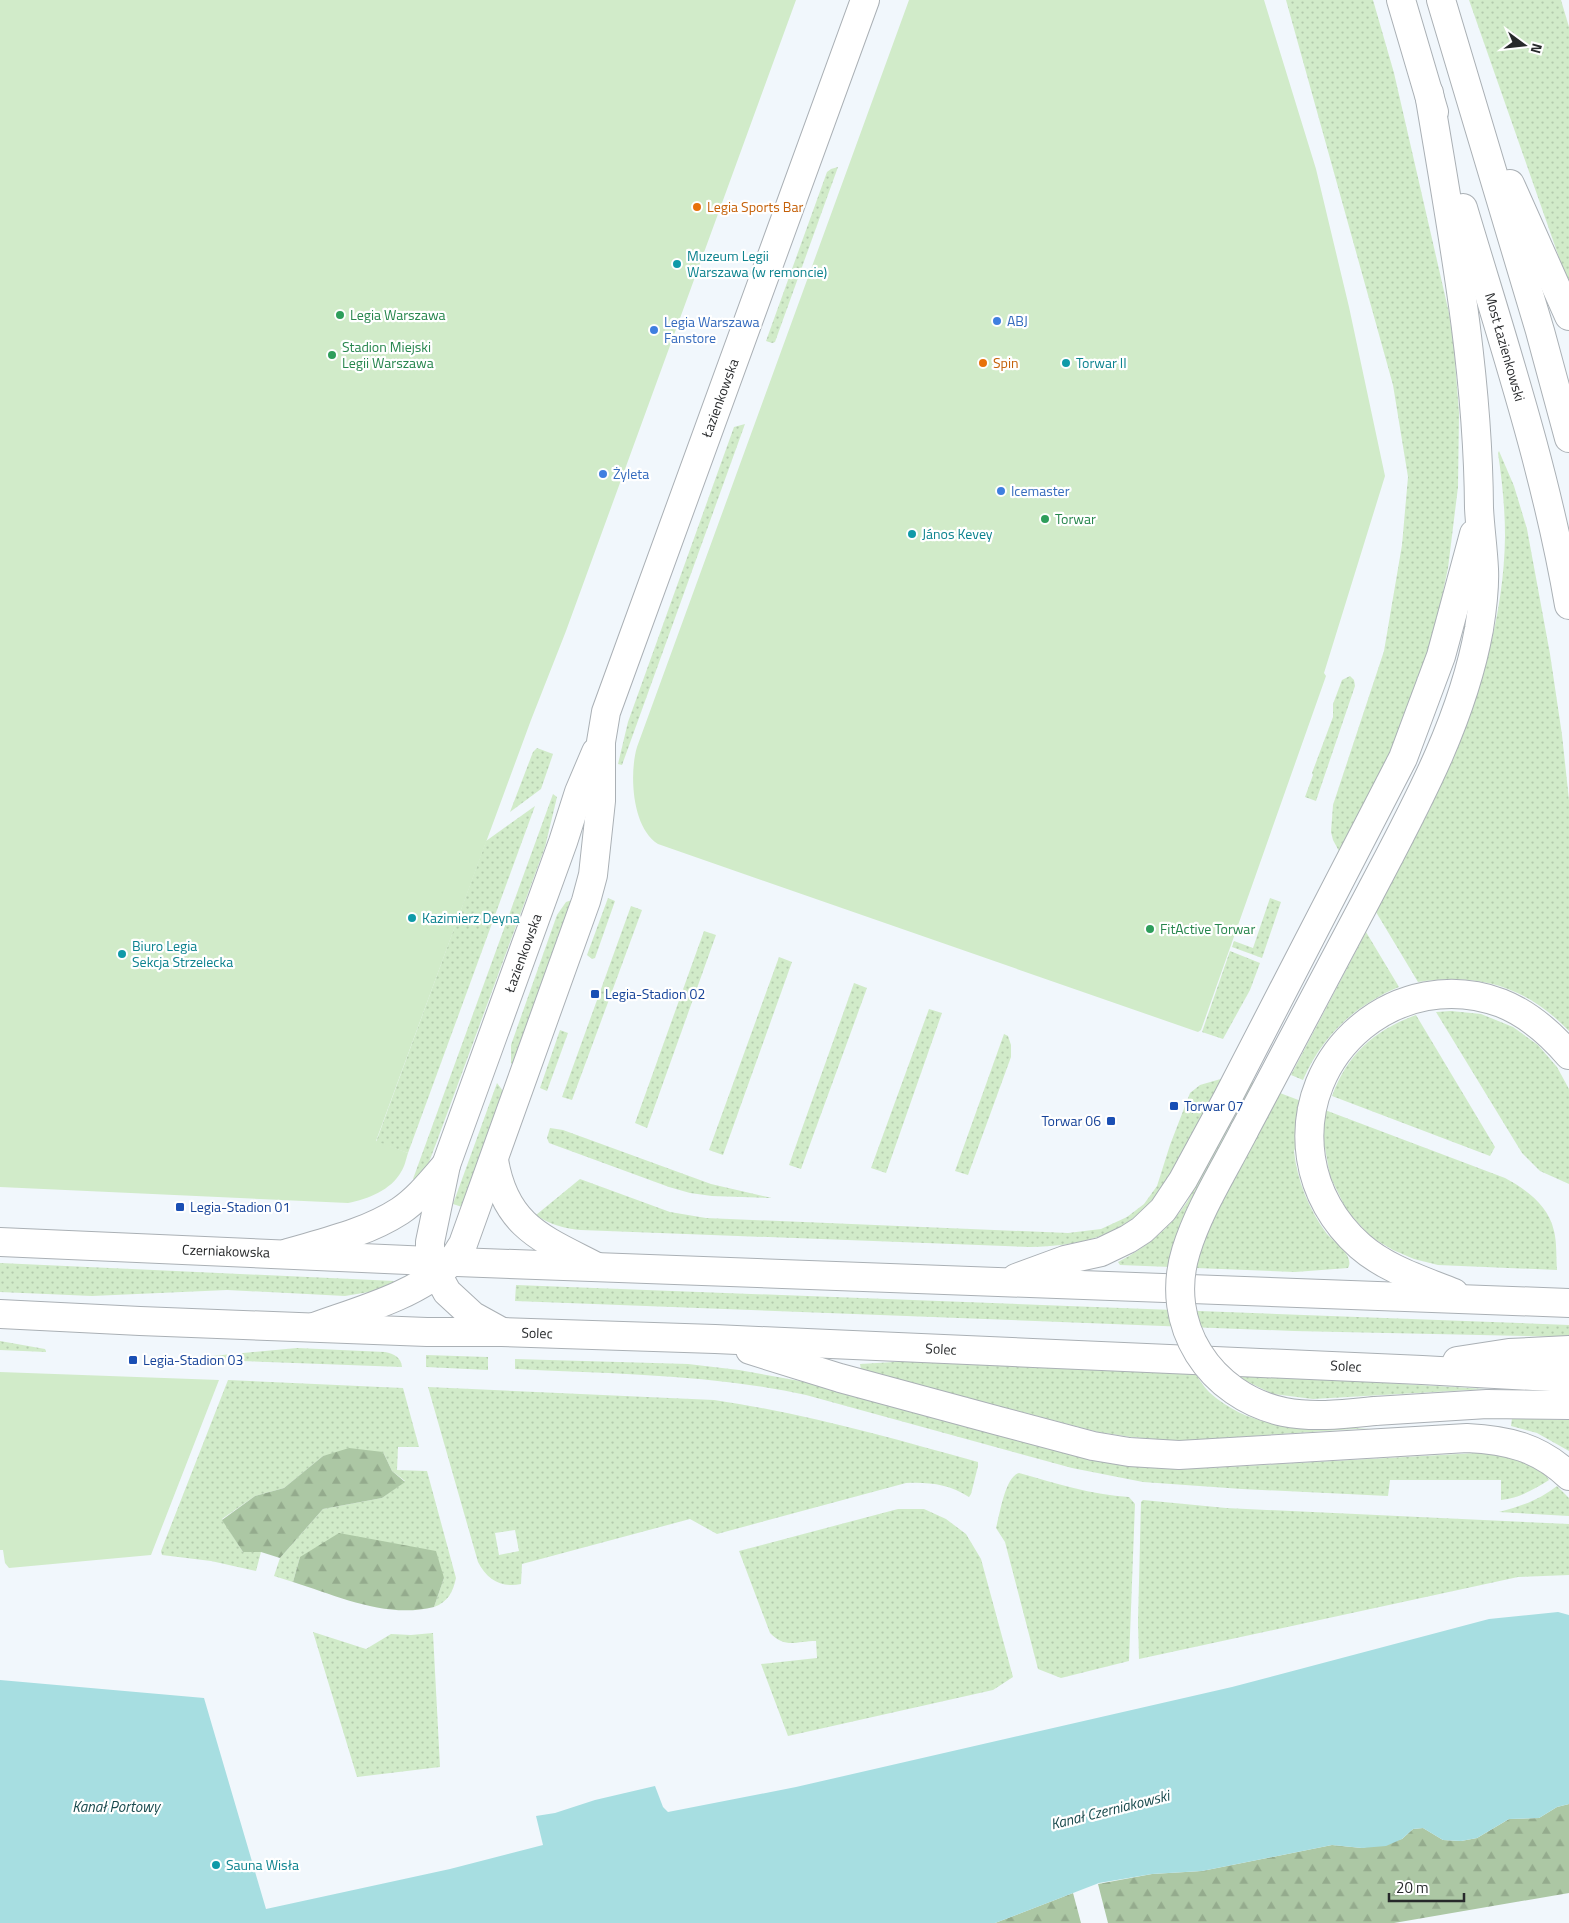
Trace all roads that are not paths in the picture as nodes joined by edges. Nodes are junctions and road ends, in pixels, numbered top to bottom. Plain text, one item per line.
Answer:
1 (865, 0) edge
2 (1401, 0) edge
3 (1442, 0) edge
4 (1428, 93) junction
5 (1471, 101) junction
6 (1569, 316) edge
7 (1569, 438) edge
8 (1480, 510) junction
9 (1569, 605) edge
10 (601, 742) junction
11 (1561, 1046) edge
12 (494, 1160) junction
13 (446, 1165) junction
14 (0, 1242) edge
15 (287, 1253) junction
16 (439, 1266) junction
17 (597, 1267) junction
18 (1004, 1282) junction
19 (1472, 1300) junction
20 (1569, 1303) edge
21 (0, 1314) edge
22 (314, 1327) junction
23 (502, 1332) junction
24 (715, 1339) junction
25 (1569, 1350) edge
26 (1422, 1370) junction
27 (1569, 1378) edge
28 (1569, 1405) edge
29 (1569, 1476) edge

1 - 10 main road, Łazienkowska
2 - 4 main road
3 - 5 main road
4 - 8 main road
4 - 9 main road, Most Łazienkowski
5 - 6 main road
5 - 7 main road
8 - 18 main road
8 - 28 main road, bridge
10 - 12 main road, Łazienkowska
10 - 13 main road, Łazienkowska
11 - 19 main road
12 - 16 main road, Łazienkowska
12 - 17 main road
13 - 15 main road, Łazienkowska
13 - 16 main road, Łazienkowska
14 - 15 main road, Czerniakowska
15 - 16 main road, Czerniakowska
16 - 17 main road
16 - 22 main road
16 - 23 main road
17 - 18 main road
18 - 19 main road
19 - 20 main road
21 - 22 main road
22 - 23 main road, Solec
23 - 24 main road, Solec
24 - 26 main road, Solec
24 - 29 main road
25 - 26 main road
26 - 27 main road, Solec

